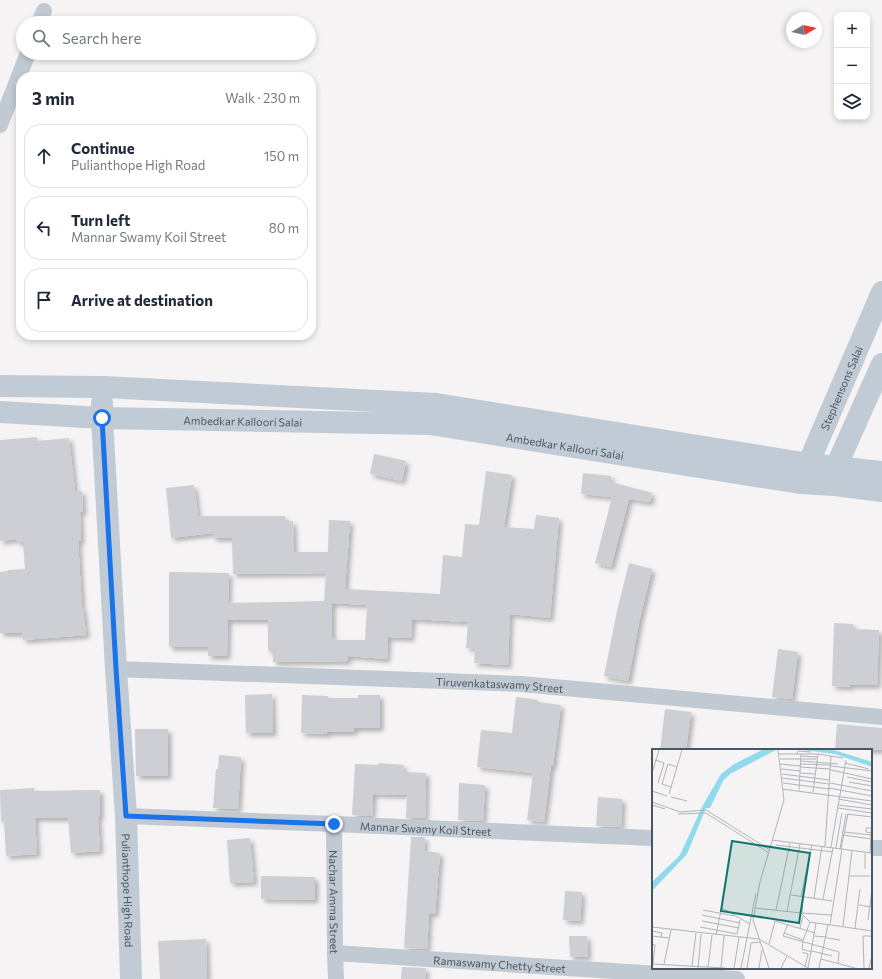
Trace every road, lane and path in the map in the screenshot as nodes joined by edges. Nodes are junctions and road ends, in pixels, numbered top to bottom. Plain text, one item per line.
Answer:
1 (25, 60) edge
2 (21, 72) edge
3 (16, 84) edge
4 (0, 126) edge
5 (882, 292) edge
6 (882, 364) edge
7 (0, 386) edge
8 (103, 387) junction
9 (0, 412) edge
10 (102, 418) junction
11 (882, 472) edge
12 (804, 473) junction
13 (836, 476) junction
14 (882, 491) edge
15 (116, 669) junction
16 (882, 717) edge
17 (126, 816) junction
18 (334, 824) junction
19 (652, 838) edge
20 (335, 953) junction
21 (131, 979) edge
22 (336, 979) edge
23 (737, 979) edge

1 - 2 street
3 - 4 street
5 - 12 main road, Stephensons Salai
6 - 13 main road
7 - 8 main road, Ambedkar Kalloori Salai
8 - 10 main road, Pulianthope High Road
8 - 12 main road, Ambedkar Kalloori Salai
9 - 10 main road, Ambedkar Kalloori Salai
10 - 12 main road, Ambedkar Kalloori Salai
10 - 15 main road, Pulianthope High Road
11 - 13 main road, Ambedkar Kalloori Salai
12 - 13 main road, Ambedkar Kalloori Salai
13 - 14 main road, Ambedkar Kalloori Salai
15 - 16 street, Tiruvenkataswamy Street
15 - 17 main road, Pulianthope High Road
17 - 18 street, Mannar Swamy Koil Street
17 - 21 main road, Pulianthope High Road
18 - 19 street, Mannar Swamy Koil Street
18 - 20 street, Nachar Amma Street
20 - 22 street, Nachar Amma Street
20 - 23 street, Ramaswamy Chetty Street

